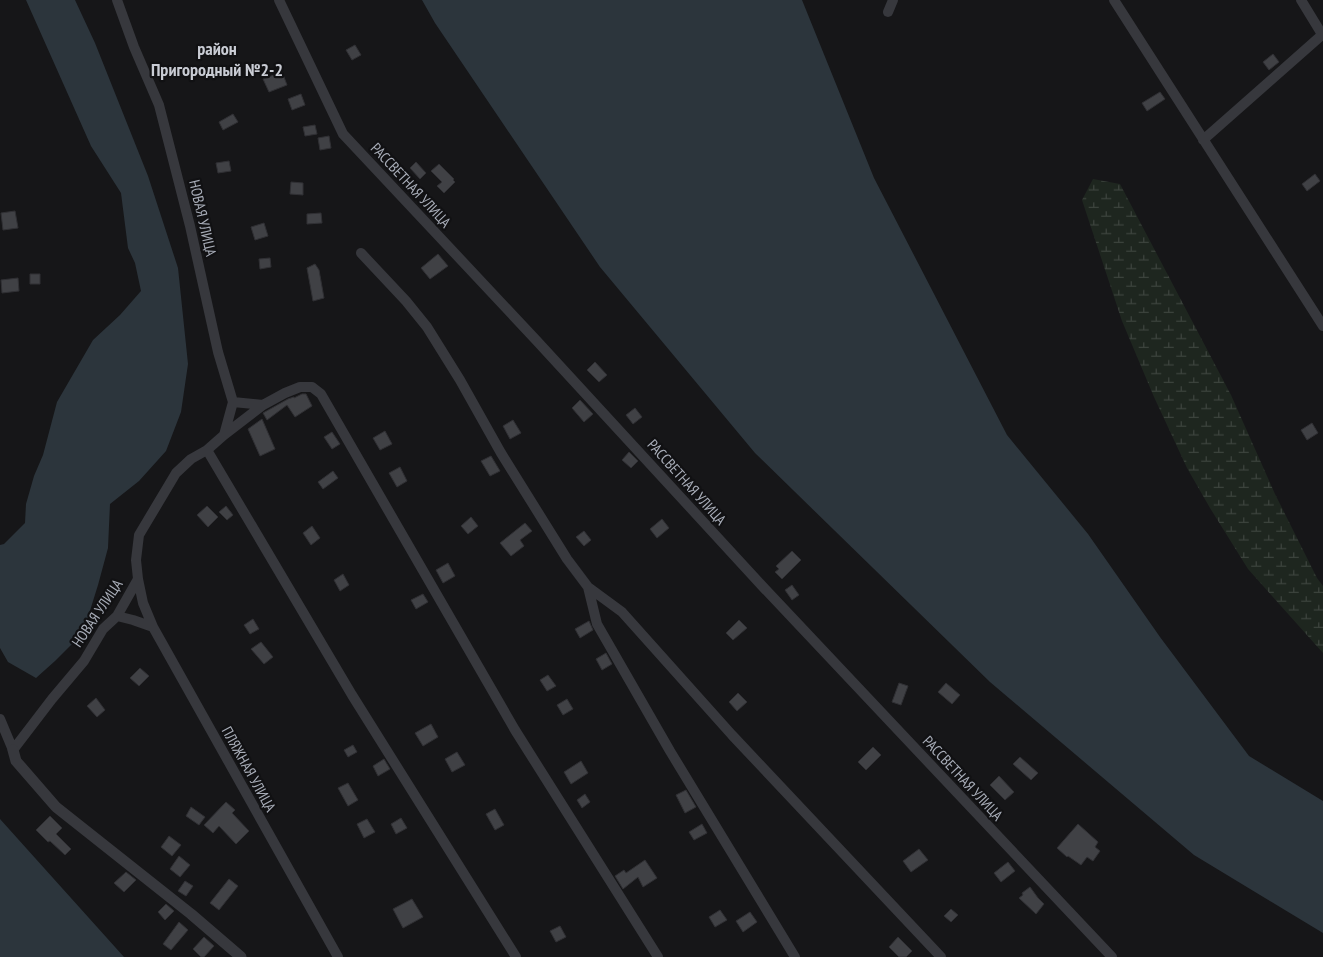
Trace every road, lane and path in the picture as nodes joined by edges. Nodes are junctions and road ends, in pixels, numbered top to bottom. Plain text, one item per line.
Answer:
1 (117, 0) edge
2 (279, 0) edge
3 (893, 0) edge
4 (1114, 0) edge
5 (1301, 0) edge
6 (888, 12) dead end
7 (1323, 35) edge
8 (1203, 140) junction
9 (360, 253) dead end
10 (1323, 326) edge
11 (232, 402) junction
12 (263, 405) junction
13 (224, 434) junction
14 (207, 450) junction
15 (138, 579) junction
16 (588, 587) junction
17 (117, 616) junction
18 (153, 627) junction
19 (0, 719) edge
20 (13, 750) junction
21 (242, 957) edge
22 (338, 957) edge
23 (516, 957) edge
24 (658, 957) edge
25 (795, 957) edge
26 (941, 957) edge
27 (1112, 957) edge

1 - 11 street, НОВАЯ УЛИЦА
2 - 27 street, РАССВЕТНАЯ УЛИЦА
3 - 6 street
4 - 8 street
5 - 7 street
7 - 8 street
8 - 10 street
9 - 16 street
11 - 12 street
11 - 13 street, НОВАЯ УЛИЦА
12 - 13 street
12 - 24 street
13 - 14 street, НОВАЯ УЛИЦА
14 - 15 street, НОВАЯ УЛИЦА
14 - 23 street
15 - 17 street, НОВАЯ УЛИЦА
15 - 18 street, ПЛЯЖНАЯ УЛИЦА
16 - 25 street
16 - 26 street
17 - 18 street
17 - 20 street, НОВАЯ УЛИЦА
18 - 22 street, ПЛЯЖНАЯ УЛИЦА
19 - 20 street
20 - 21 street

